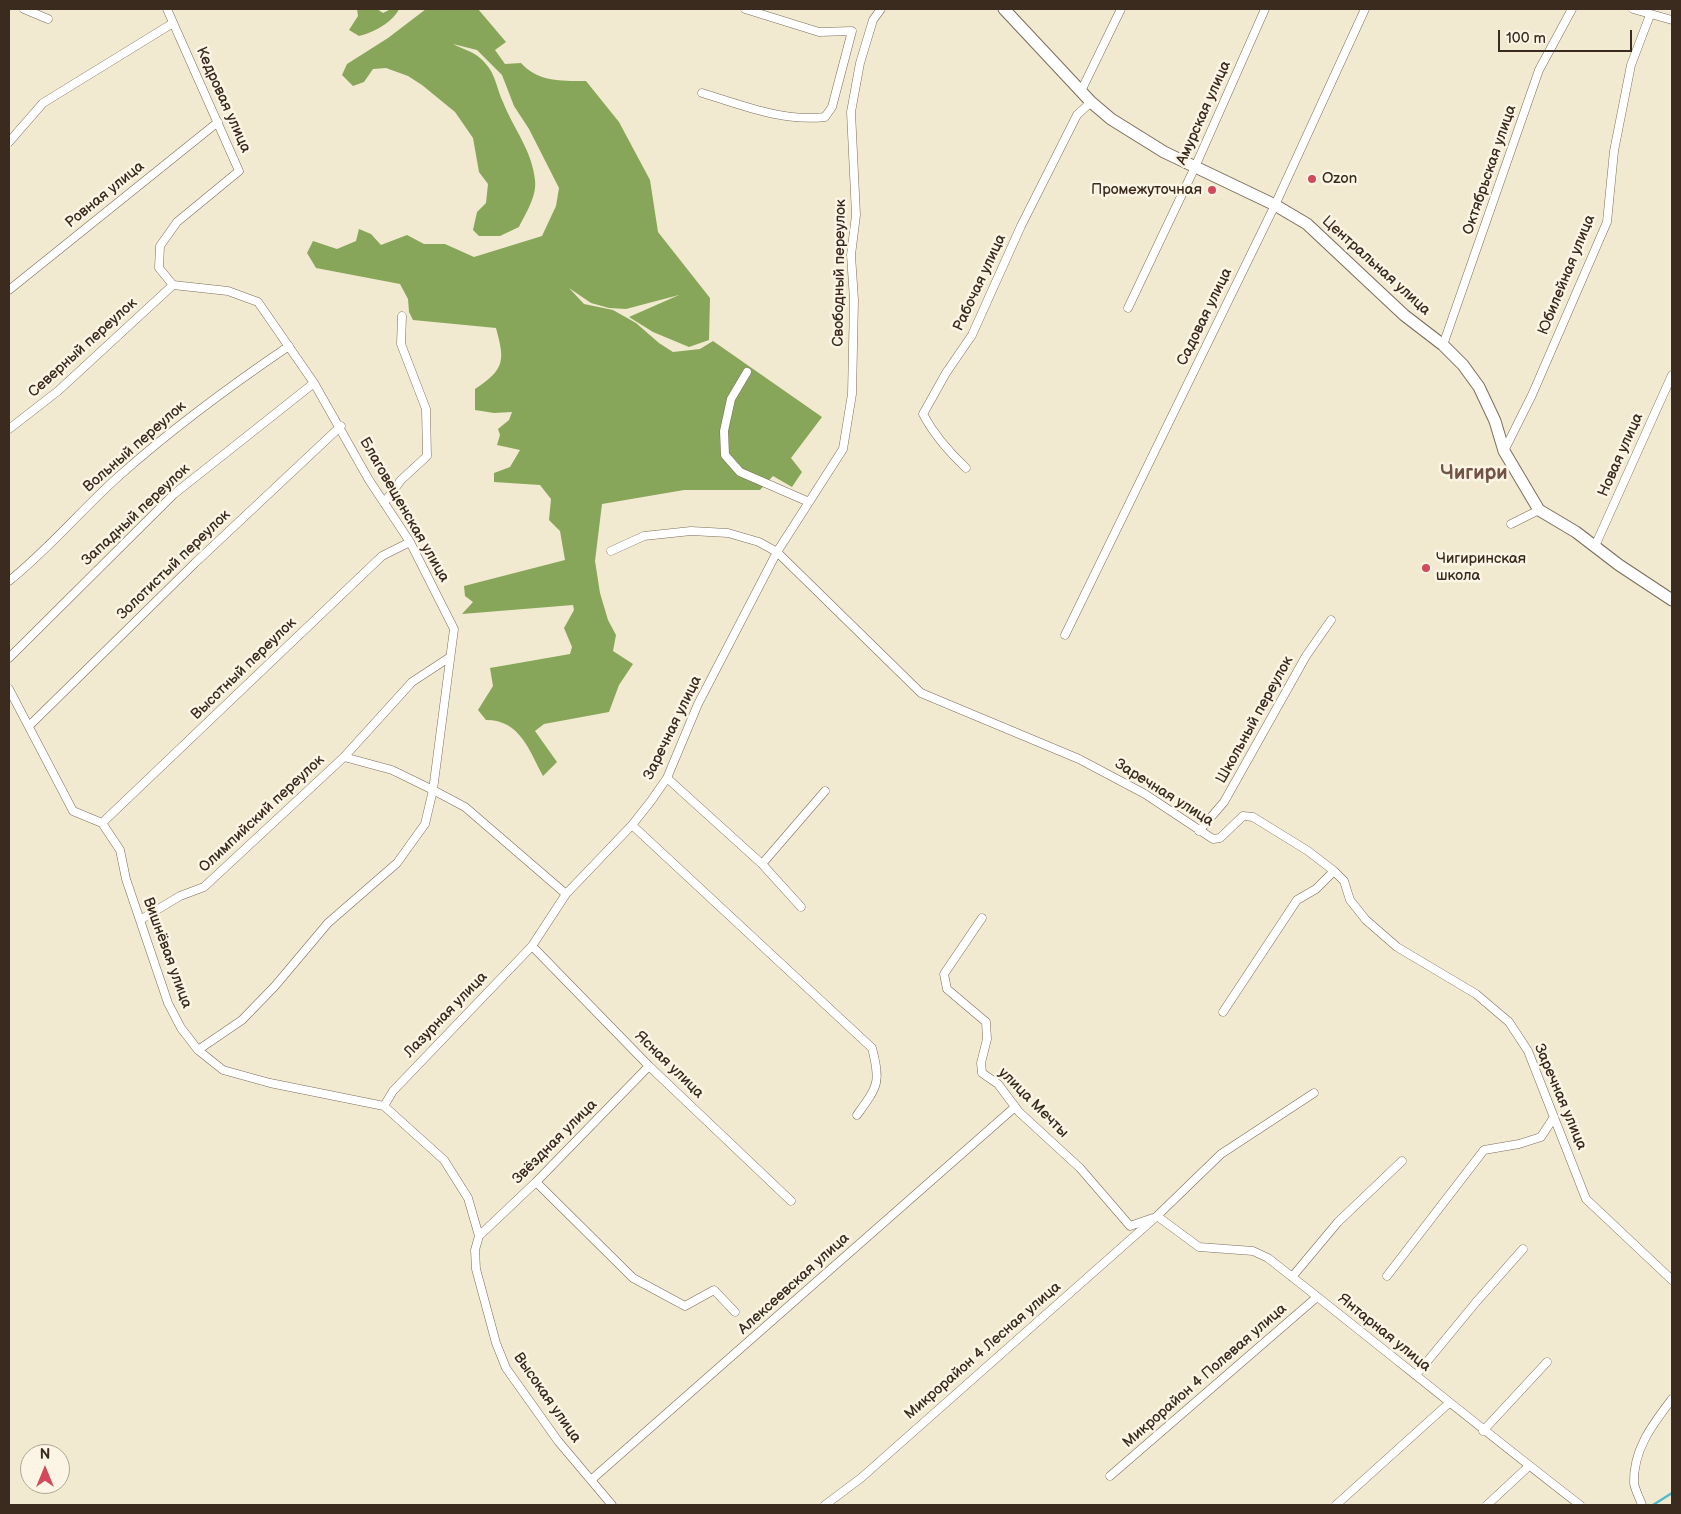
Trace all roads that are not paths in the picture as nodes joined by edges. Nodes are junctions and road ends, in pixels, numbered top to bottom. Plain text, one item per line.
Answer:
1 (24, 9) edge
2 (167, 9) edge
3 (744, 9) edge
4 (881, 9) edge
5 (1004, 9) edge
6 (1121, 9) edge
7 (1265, 9) edge
8 (1365, 9) edge
9 (1572, 9) edge
10 (1633, 9) edge
11 (1650, 15) junction
12 (48, 19) dead end
13 (1672, 20) edge
14 (174, 23) junction
15 (1081, 92) junction
16 (702, 93) dead end
17 (1091, 102) junction
18 (218, 122) junction
19 (9, 142) edge
20 (1195, 167) junction
21 (1276, 205) junction
22 (173, 285) junction
23 (9, 290) edge
24 (1128, 308) dead end
25 (402, 316) dead end
26 (1444, 345) junction
27 (289, 346) junction
28 (747, 372) dead end
29 (1672, 376) edge
30 (314, 383) junction
31 (340, 426) junction
32 (9, 430) edge
33 (1504, 451) junction
34 (966, 468) dead end
35 (809, 502) junction
36 (384, 503) junction
37 (1540, 510) junction
38 (1512, 524) dead end
39 (410, 542) junction
40 (1595, 546) junction
41 (611, 551) dead end
42 (777, 552) junction
43 (9, 581) edge
44 (1672, 600) edge
45 (1331, 620) dead end
46 (1065, 636) dead end
47 (450, 657) junction
48 (9, 658) edge
49 (9, 689) edge
50 (29, 726) junction
51 (344, 757) junction
52 (666, 778) junction
53 (433, 790) junction
54 (825, 791) dead end
55 (102, 823) junction
56 (632, 825) junction
57 (1199, 831) junction
58 (762, 864) junction
59 (1334, 870) junction
60 (566, 894) junction
61 (801, 907) dead end
62 (982, 918) dead end
63 (140, 920) junction
64 (532, 946) junction
65 (1223, 1012) dead end
66 (198, 1050) junction
67 (648, 1066) junction
68 (1314, 1093) dead end
69 (384, 1106) junction
70 (1015, 1107) junction
71 (857, 1115) dead end
72 (1554, 1116) junction
73 (1402, 1161) dead end
74 (536, 1182) junction
75 (791, 1201) dead end
76 (1157, 1216) junction
77 (479, 1236) junction
78 (1523, 1249) dead end
79 (1387, 1276) dead end
80 (1292, 1278) junction
81 (1672, 1280) edge
82 (1317, 1297) junction
83 (735, 1312) dead end
84 (1546, 1362) dead end
85 (1416, 1375) junction
86 (1672, 1399) edge
87 (1448, 1404) junction
88 (1483, 1431) junction
89 (1529, 1466) junction
90 (1110, 1476) dead end
91 (591, 1480) junction
92 (612, 1505) edge
93 (825, 1505) edge
94 (1336, 1505) edge
95 (1487, 1505) edge
96 (1580, 1505) edge
97 (1642, 1505) edge

1 - 12 street
2 - 14 street, Кедровая улица
3 - 16 street
4 - 35 street, Свободный переулок
5 - 15 street, Центральная улица
6 - 15 street
7 - 20 street, Амурская улица
8 - 21 street, Садовая улица
9 - 26 street, Октябрьская улица
10 - 11 street
11 - 13 street
11 - 33 street, Юбилейная улица
14 - 18 street, Кедровая улица
14 - 19 street
15 - 17 street, Центральная улица
17 - 20 street, Центральная улица
17 - 34 street, Рабочая улица
18 - 22 street, Кедровая улица
18 - 23 street, Ровная улица
20 - 21 street, Центральная улица
20 - 24 street, Амурская улица
21 - 26 street, Центральная улица
21 - 46 street, Садовая улица
22 - 27 street, Благовещенская улица
22 - 32 street, Северный переулок
25 - 36 street
26 - 33 street, Центральная улица
27 - 30 street, Благовещенская улица
27 - 43 street, Вольный переулок
28 - 35 street
29 - 40 street, Новая улица
30 - 31 street, Благовещенская улица
30 - 48 street, Западный переулок
31 - 36 street, Благовещенская улица
31 - 50 street, Золотистый переулок
33 - 37 street, Центральная улица
35 - 42 street, Свободный переулок
36 - 39 street, Благовещенская улица
37 - 38 street
37 - 40 street, Центральная улица
39 - 47 street, Благовещенская улица
39 - 55 street, Высотный переулок
40 - 44 street, Центральная улица
41 - 42 street, Заречная улица
42 - 52 street, Заречная улица
42 - 57 street, Заречная улица
45 - 57 street, Школьный переулок
47 - 51 street
47 - 53 street, Благовещенская улица
49 - 50 street
50 - 55 street
51 - 53 street, Олимпийский переулок
51 - 63 street, Олимпийский переулок
52 - 56 street, Заречная улица
52 - 58 street
53 - 60 street
53 - 66 street, Благовещенская улица
54 - 58 street
55 - 63 street, Вишнёвая улица
56 - 60 street, Заречная улица
56 - 71 street
57 - 59 street, Заречная улица
58 - 61 street
59 - 65 street
59 - 72 street, Заречная улица
60 - 64 street, Заречная улица
62 - 70 street, улица Мечты
63 - 66 street, Вишнёвая улица
64 - 67 street, Ясная улица
64 - 69 street, Лазурная улица
66 - 69 street, Вишнёвая улица
67 - 74 street, Звёздная улица
67 - 75 street, Ясная улица
68 - 76 street, Микрорайон 4 Лесная улица
69 - 77 street
70 - 76 street, улица Мечты
70 - 91 street, Алексеевская улица
72 - 79 street
72 - 81 street, Заречная улица
73 - 80 street
74 - 77 street, Звёздная улица
74 - 83 street
76 - 80 street, Янтарная улица
76 - 93 street, Микрорайон 4 Лесная улица
77 - 91 street, Высокая улица
78 - 85 street
80 - 82 street, Янтарная улица
82 - 85 street, Янтарная улица
82 - 90 street, Микрорайон 4 Полевая улица
84 - 88 street
85 - 87 street, Янтарная улица
86 - 97 street
87 - 88 street, Янтарная улица
87 - 94 street
88 - 89 street, Янтарная улица
89 - 95 street
89 - 96 street, Янтарная улица
91 - 92 street, Высокая улица

